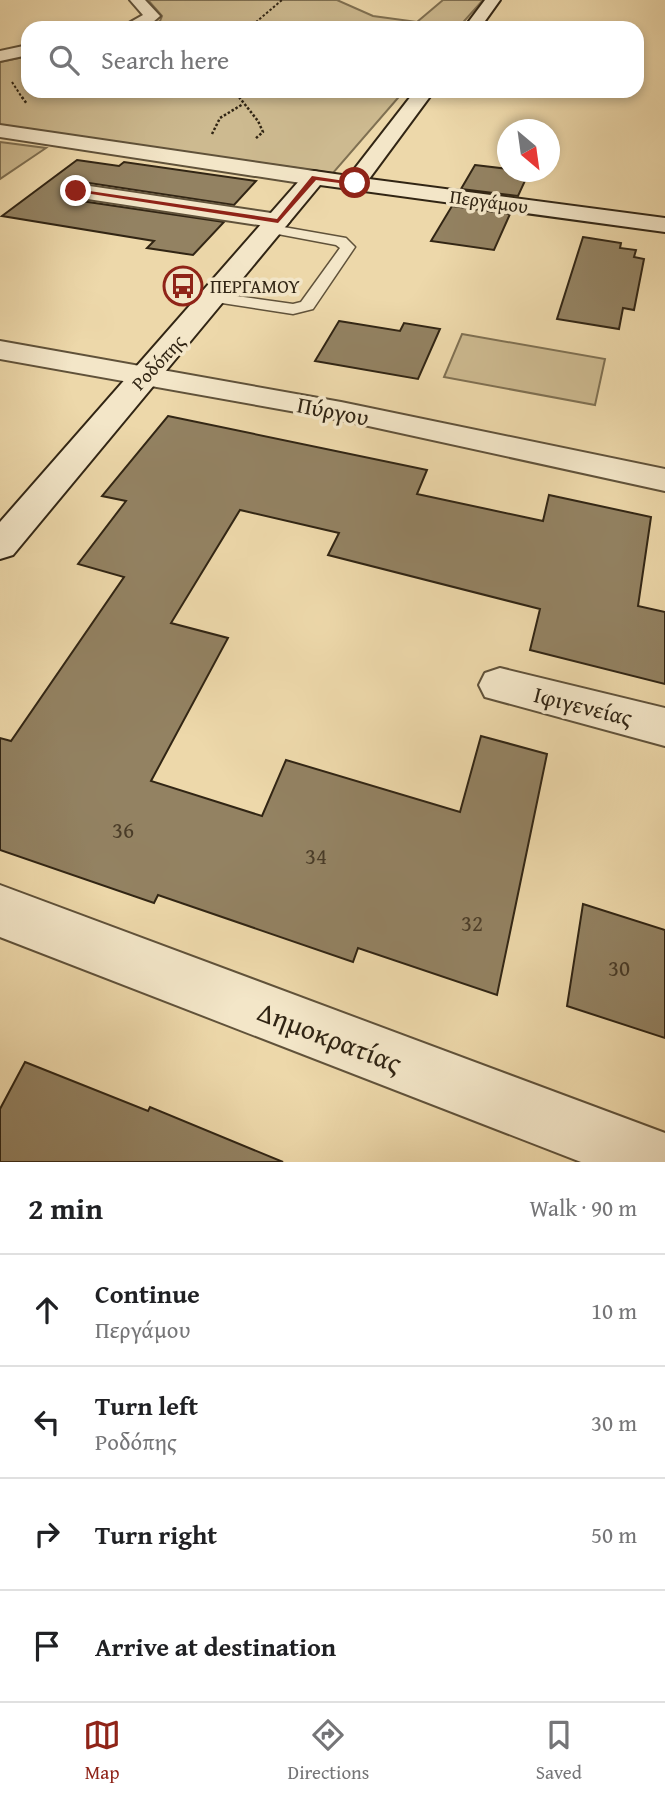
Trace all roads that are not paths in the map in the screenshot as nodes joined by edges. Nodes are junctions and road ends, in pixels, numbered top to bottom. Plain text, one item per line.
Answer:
1 (137, 0) edge
2 (493, 0) edge
3 (145, 21) edge
4 (477, 21) edge
5 (21, 52) edge
6 (0, 56) edge
7 (420, 98) edge
8 (0, 131) edge
9 (314, 178) junction
10 (355, 183) junction
11 (76, 191) dead end
12 (275, 225) junction
13 (665, 225) edge
14 (215, 298) junction
15 (0, 350) edge
16 (142, 377) junction
17 (664, 469) edge
18 (0, 546) edge
19 (500, 685) dead end
20 (665, 727) edge
21 (0, 911) edge
22 (661, 1162) edge

1 - 3 street
2 - 4 street
5 - 6 street
7 - 10 street
8 - 9 street, Περγάμου
9 - 10 street, Περγάμου
9 - 12 street, Ροδόπης
10 - 13 street, Περγάμου
11 - 12 street
12 - 14 street, Ροδόπης
12 - 14 lane
14 - 16 street, Ροδόπης
15 - 16 street, Πύργου
16 - 17 street, Πύργου
16 - 18 street, Ροδόπης
19 - 20 street, Ιφιγενείας
21 - 22 street, Δημοκρατίας

